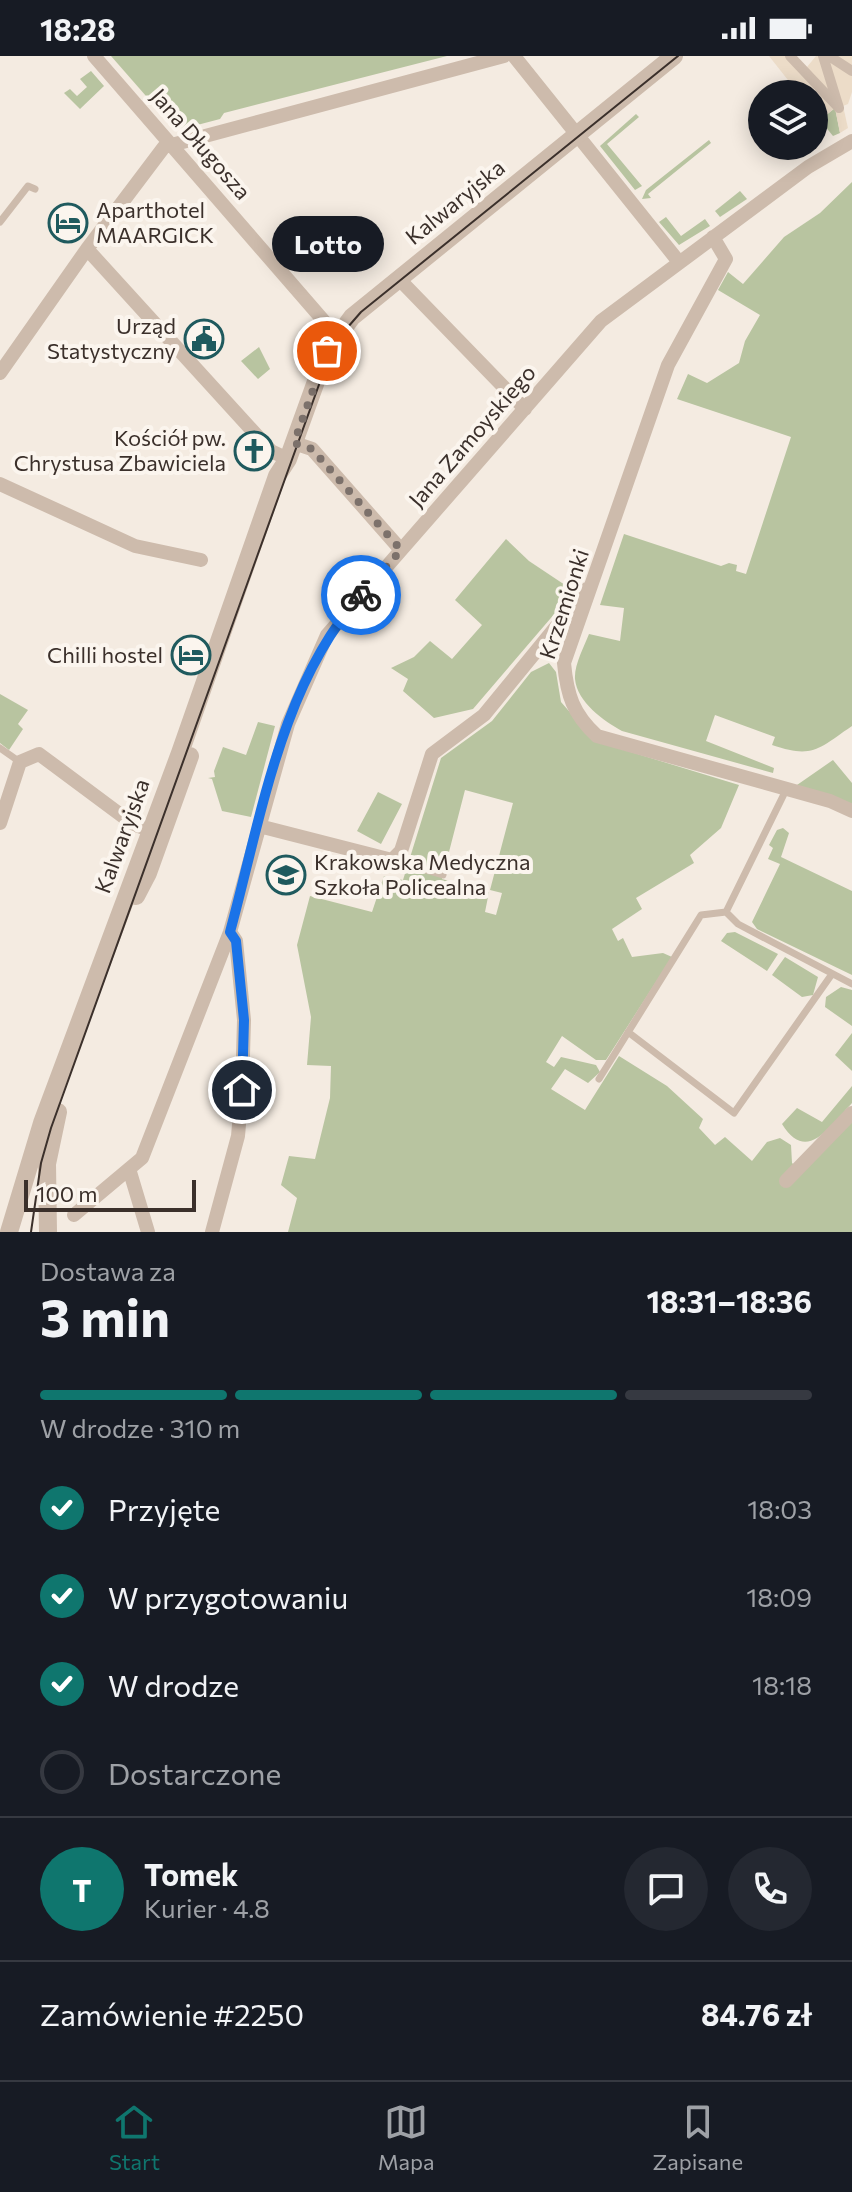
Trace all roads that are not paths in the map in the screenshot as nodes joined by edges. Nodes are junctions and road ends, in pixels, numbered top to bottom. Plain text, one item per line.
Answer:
1 (94, 56) edge
2 (504, 56) edge
3 (514, 56) edge
4 (674, 56) edge
5 (790, 56) edge
6 (826, 56) edge
7 (852, 71) edge
8 (577, 134) junction
9 (852, 141) edge
10 (172, 143) junction
11 (35, 189) dead end
12 (0, 222) edge
13 (713, 237) junction
14 (87, 249) junction
15 (679, 262) junction
16 (398, 278) junction
17 (336, 335) junction
18 (0, 373) edge
19 (525, 409) junction
20 (291, 451) junction
21 (0, 484) edge
22 (401, 550) junction
23 (201, 560) dead end
24 (593, 581) junction
25 (534, 656) junction
26 (564, 663) junction
27 (0, 748) edge
28 (20, 762) junction
29 (787, 789) junction
30 (852, 811) edge
31 (0, 823) edge
32 (259, 826) junction
33 (155, 833) junction
34 (392, 860) junction
35 (443, 875) dead end
36 (726, 912) junction
37 (230, 932) junction
38 (832, 974) junction
39 (852, 984) edge
40 (628, 1032) junction
41 (599, 1079) dead end
42 (852, 1113) edge
43 (130, 1172) junction
44 (786, 1181) dead end
45 (74, 1215) dead end
46 (9, 1232) edge
47 (48, 1232) edge
48 (148, 1232) edge
49 (212, 1232) edge

1 - 10 street, Jana Długosza
2 - 10 street
3 - 8 street
4 - 8 street, Kalwaryjska
5 - 6 street
6 - 7 street
8 - 15 street
8 - 16 street, Kalwaryjska
9 - 13 street, Jana Zamoyskiego
10 - 14 street
10 - 17 street, Jana Długosza
11 - 12 lane
13 - 15 street, Jana Zamoyskiego
13 - 24 street, Krzemionki
14 - 18 street
14 - 20 street
15 - 19 street, Jana Zamoyskiego
16 - 17 street, Kalwaryjska
16 - 19 street
17 - 20 street, Kalwaryjska
19 - 22 street, Jana Zamoyskiego
20 - 22 street
20 - 33 street, Kalwaryjska
21 - 23 street
22 - 32 street, Jana Zamoyskiego
24 - 25 street
24 - 26 street, Krzemionki
25 - 26 street
25 - 34 street
26 - 29 street, Krzemionki
27 - 28 lane
28 - 31 street
28 - 33 street
29 - 30 street, Krzemionki
29 - 36 lane
32 - 34 street
32 - 37 street, Jana Zamoyskiego
33 - 46 street, Kalwaryjska
33 - 47 street, Kalwaryjska
34 - 35 lane
36 - 38 lane
36 - 40 lane
37 - 43 street
37 - 49 street, Jana Zamoyskiego
38 - 39 lane
38 - 40 lane
40 - 41 lane
42 - 44 street
43 - 45 street
43 - 48 street

